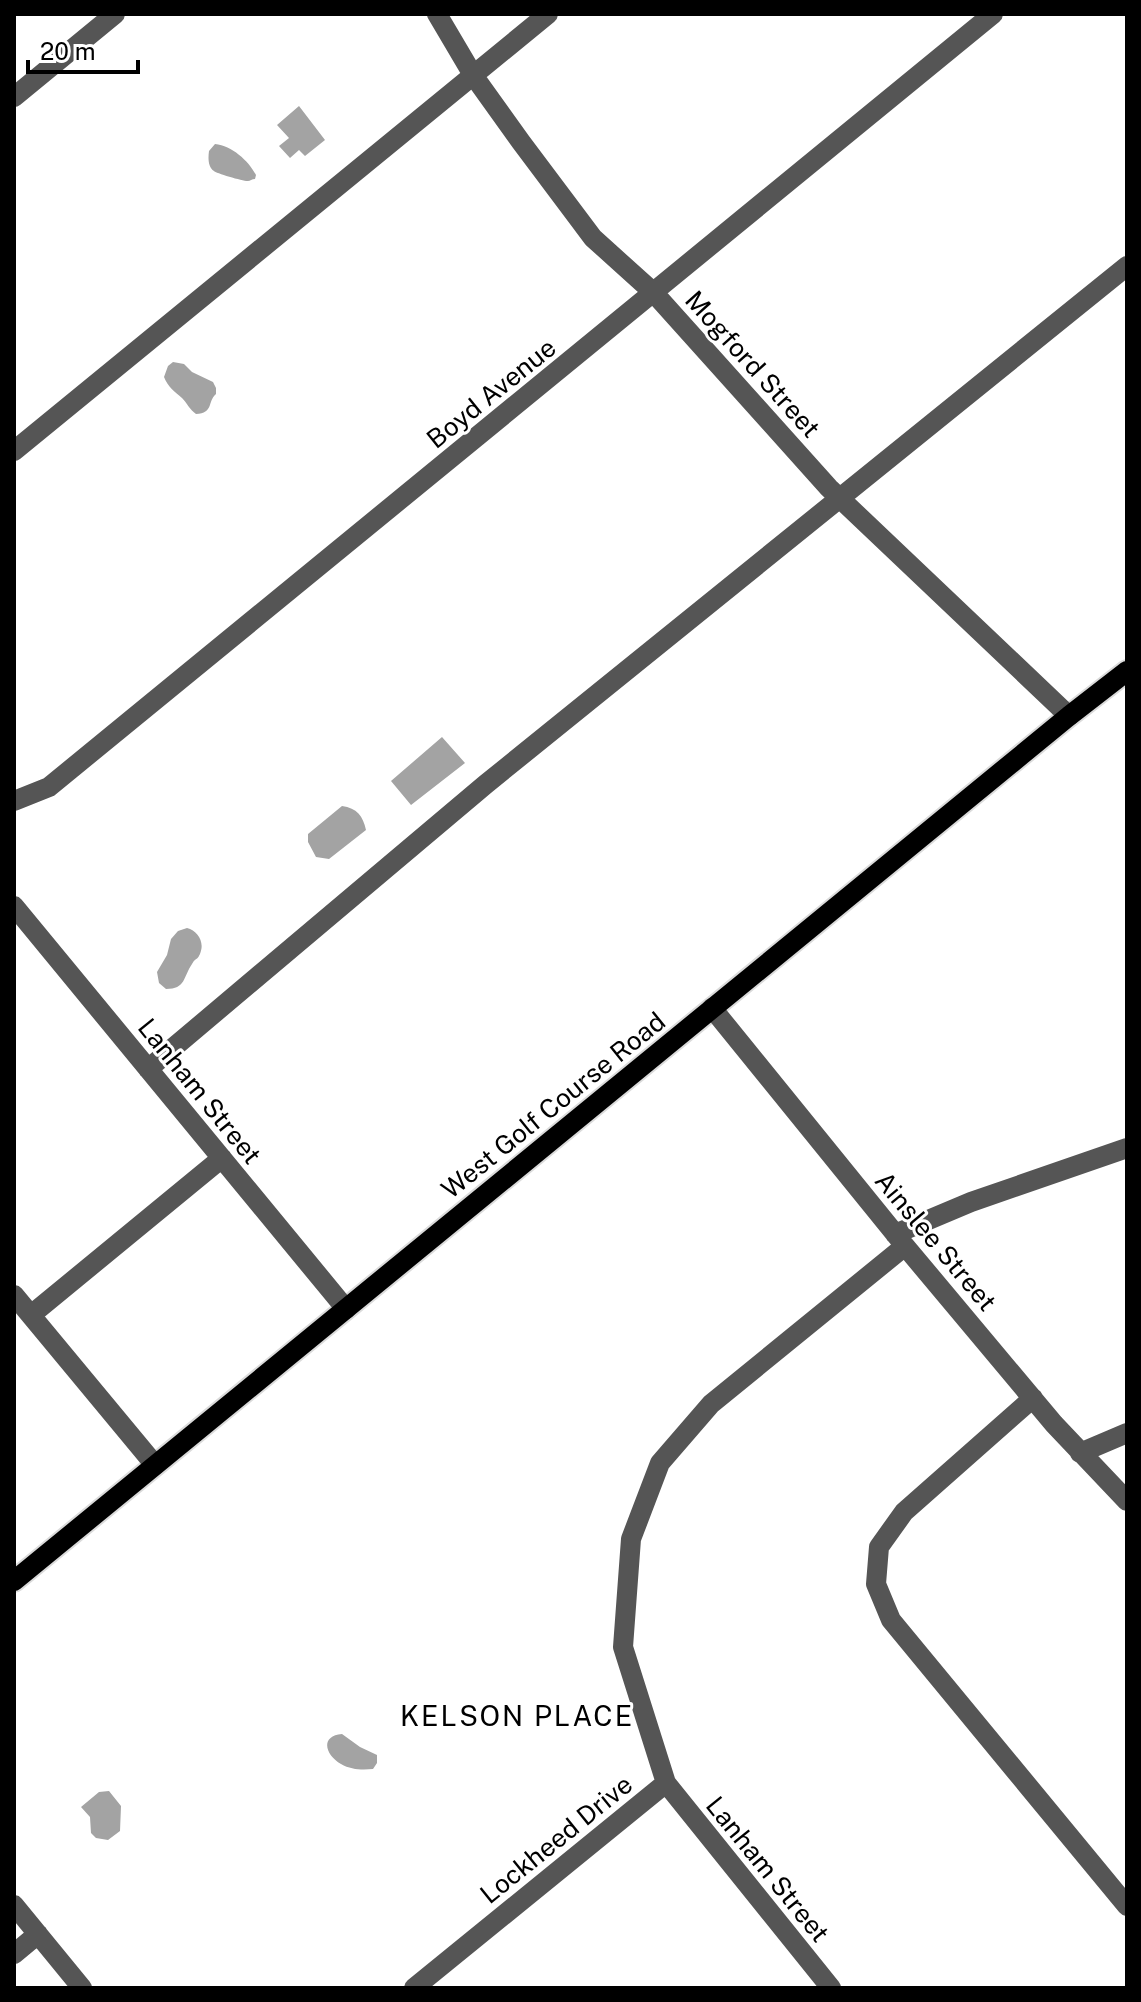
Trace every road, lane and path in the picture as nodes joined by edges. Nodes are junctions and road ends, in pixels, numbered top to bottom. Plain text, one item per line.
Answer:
1 (115, 14) edge
2 (437, 14) edge
3 (548, 14) edge
4 (993, 14) edge
5 (473, 75) junction
6 (14, 97) edge
7 (1127, 266) edge
8 (654, 293) junction
9 (14, 451) edge
10 (839, 498) junction
11 (1127, 671) edge
12 (1069, 716) junction
13 (14, 801) edge
14 (14, 906) edge
15 (712, 1008) junction
16 (148, 1069) junction
17 (1127, 1148) edge
18 (222, 1158) junction
19 (900, 1240) junction
20 (14, 1295) edge
21 (346, 1309) junction
22 (31, 1315) junction
23 (1033, 1398) junction
24 (1127, 1433) edge
25 (1080, 1453) junction
26 (155, 1465) junction
27 (1127, 1501) edge
28 (14, 1581) edge
29 (666, 1783) junction
30 (14, 1905) edge
31 (1127, 1906) edge
32 (38, 1934) junction
33 (14, 1954) edge
34 (82, 1988) edge
35 (414, 1988) edge
36 (831, 1988) edge

1 - 6 street
2 - 5 street, Mogford Street
3 - 5 street
4 - 8 street, Boyd Avenue
5 - 8 street, Mogford Street
5 - 9 street
7 - 10 street
8 - 10 street, Mogford Street
8 - 13 street, Boyd Avenue
10 - 12 street, Mogford Street
10 - 16 street
11 - 12 main road, West Golf Course Road
12 - 15 main road, West Golf Course Road
14 - 16 street, Lanham Street
15 - 19 street, Ainslee Street
15 - 21 main road, West Golf Course Road
16 - 18 street, Lanham Street
17 - 19 street, Lockheed Drive
18 - 21 street, Lanham Street
18 - 22 street
19 - 23 street, Ainslee Street
19 - 29 street, Lockheed Drive
20 - 22 street
21 - 26 main road, West Golf Course Road
22 - 26 street
23 - 25 street, Ainslee Street
23 - 31 street
24 - 25 street
25 - 27 street, Ainslee Street
26 - 28 main road, West Golf Course Road
29 - 35 street, Lockheed Drive
29 - 36 street, Lanham Street
30 - 32 street
32 - 33 street
32 - 34 street

